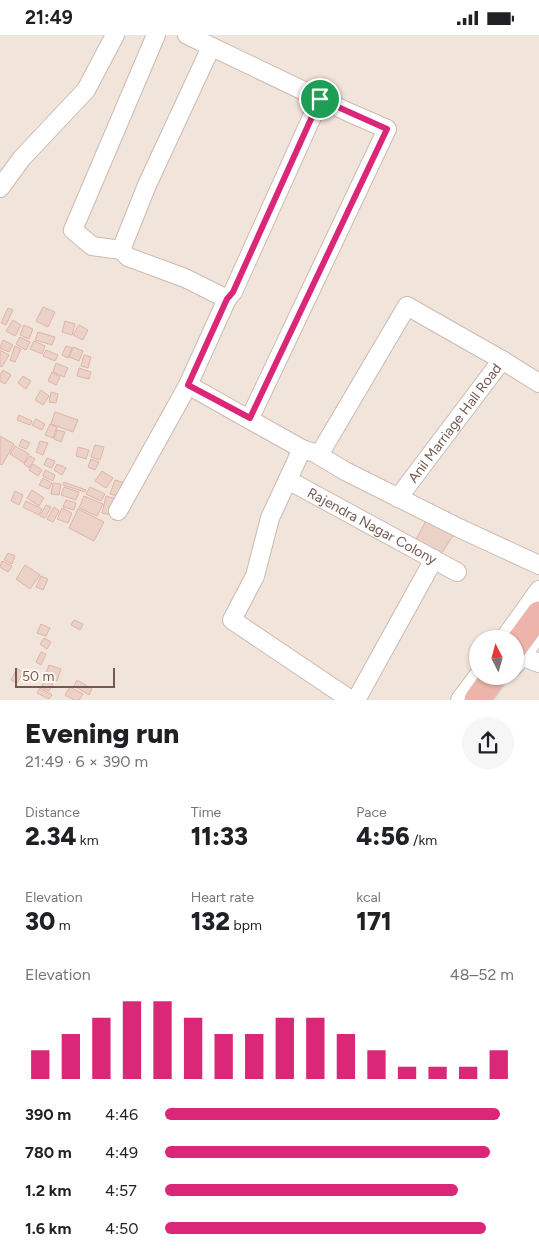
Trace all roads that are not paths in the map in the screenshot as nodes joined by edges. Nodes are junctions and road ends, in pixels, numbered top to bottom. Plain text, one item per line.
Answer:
1 (115, 35) edge
2 (156, 35) edge
3 (187, 35) edge
4 (211, 47) junction
5 (320, 99) junction
6 (0, 188) edge
7 (120, 250) junction
8 (227, 299) junction
9 (502, 360) junction
10 (539, 383) edge
11 (188, 385) junction
12 (250, 418) junction
13 (302, 449) junction
14 (319, 455) junction
15 (288, 480) junction
16 (398, 498) junction
17 (118, 511) dead end
18 (434, 559) junction
19 (539, 565) edge
20 (457, 572) dead end
21 (539, 590) edge
22 (539, 614) edge
23 (510, 630) edge
24 (539, 633) edge
25 (524, 643) edge
26 (524, 649) edge
27 (524, 658) edge
28 (539, 663) edge
29 (471, 685) edge
30 (488, 685) edge
31 (500, 685) edge
32 (351, 700) edge
33 (356, 700) edge
34 (460, 700) edge
35 (477, 700) edge
36 (489, 700) edge

1 - 6 street
2 - 7 street
3 - 4 street
4 - 5 street
4 - 7 street
5 - 8 street
5 - 12 street
7 - 8 street
8 - 11 street
9 - 10 street, Anil Marriage Hall Road
9 - 14 street
9 - 16 street, Anil Marriage Hall Road
11 - 12 street
11 - 17 street
12 - 13 street
13 - 14 street
13 - 15 street
14 - 16 street
15 - 18 street, Rajendra Nagar Colony
15 - 32 street
16 - 19 street
18 - 20 street, Rajendra Nagar Colony
18 - 33 street
21 - 23 street
22 - 25 highway
24 - 26 street
27 - 28 street
29 - 34 street
30 - 35 highway
31 - 36 street

